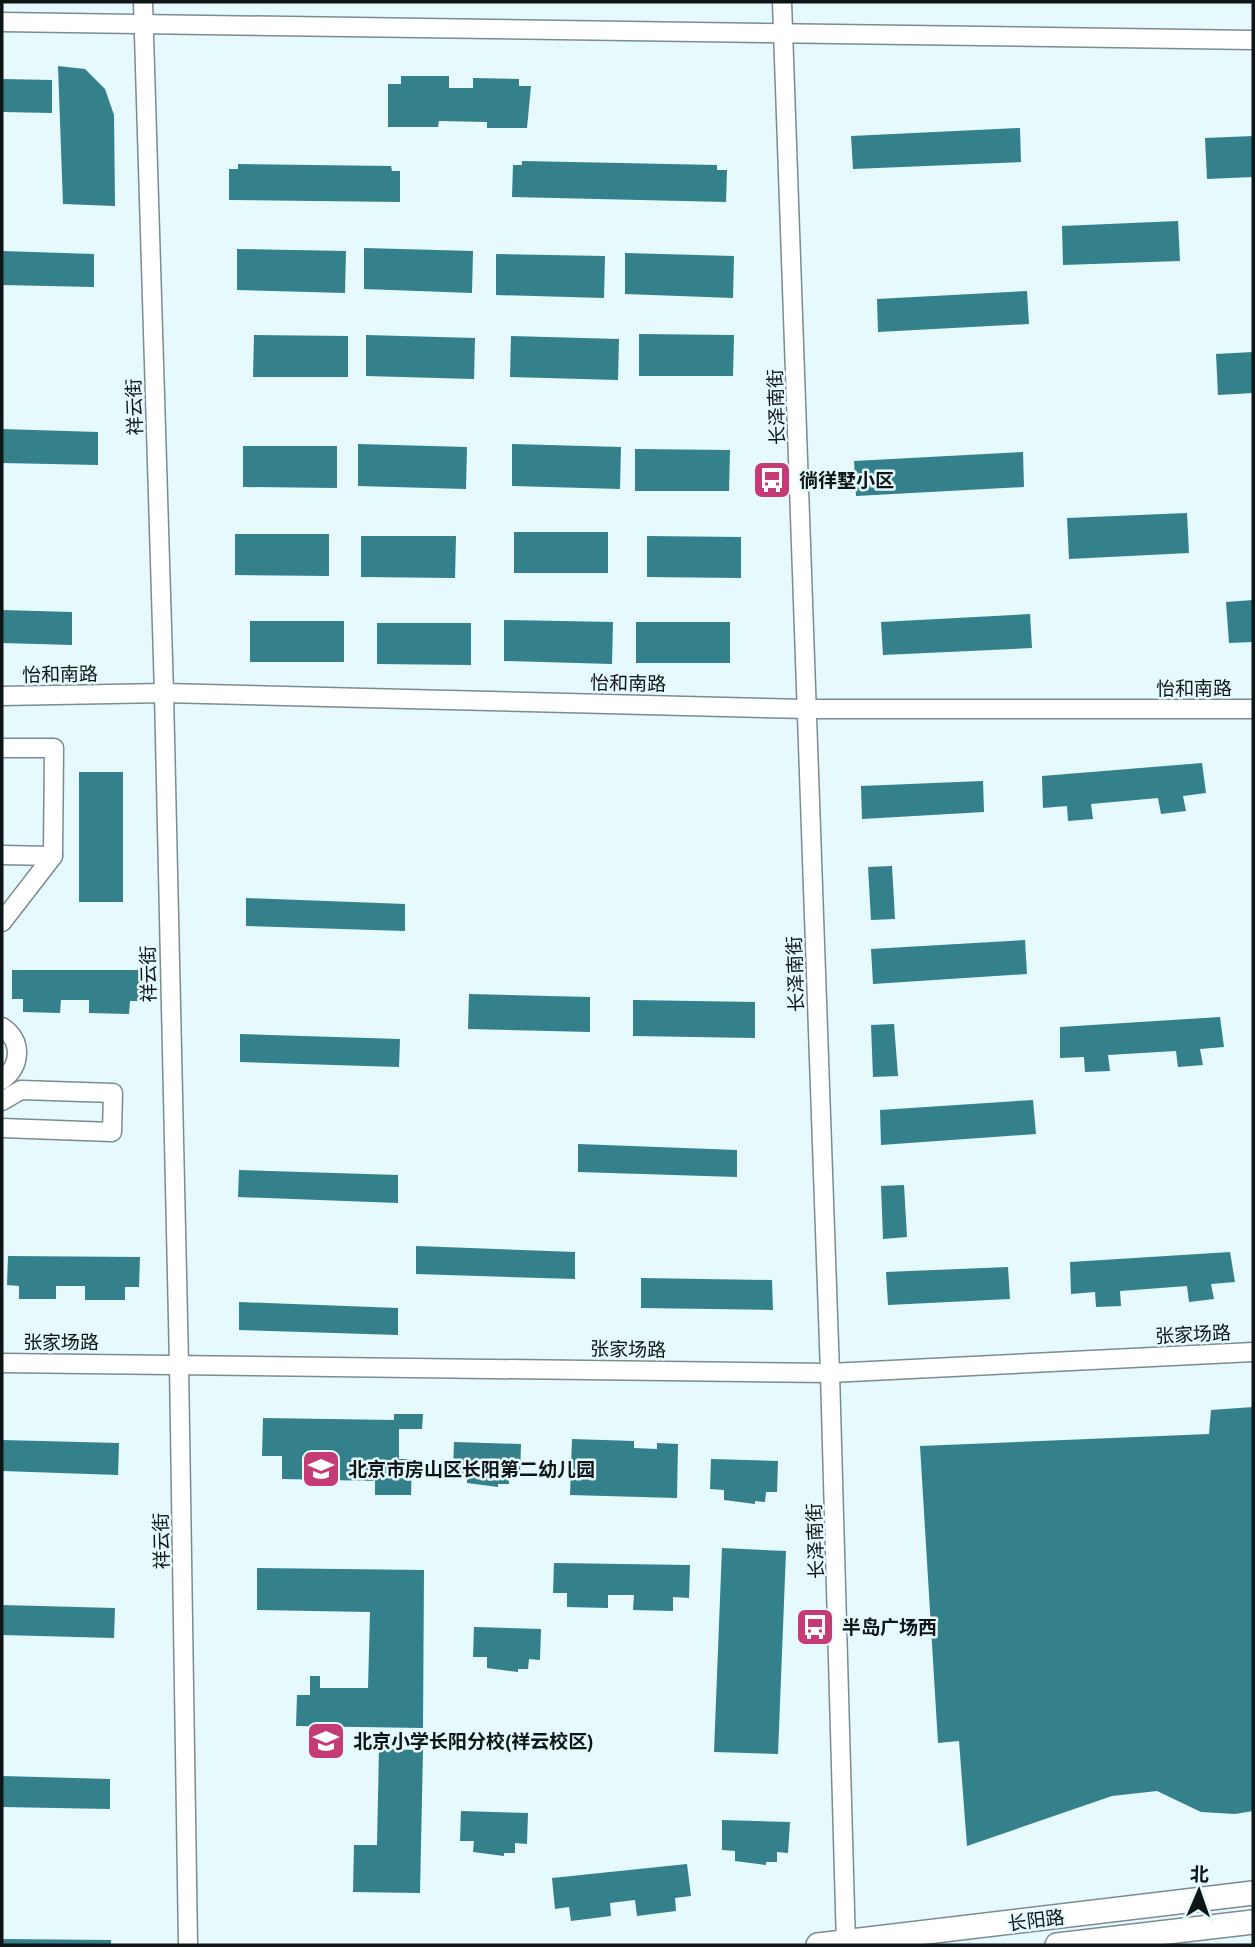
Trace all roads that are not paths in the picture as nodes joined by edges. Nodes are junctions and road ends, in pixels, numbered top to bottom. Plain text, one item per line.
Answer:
1 (143, 2) edge
2 (782, 2) edge
3 (2, 22) edge
4 (143, 24) junction
5 (783, 33) junction
6 (1253, 40) edge
7 (164, 692) junction
8 (2, 696) edge
9 (807, 709) junction
10 (1253, 709) edge
11 (2, 748) edge
12 (2, 855) edge
13 (53, 856) junction
14 (2, 922) edge
15 (2, 1027) edge
16 (2, 1080) edge
17 (2, 1100) edge
18 (2, 1128) edge
19 (1253, 1352) edge
20 (2, 1363) edge
21 (180, 1364) junction
22 (830, 1373) junction
23 (1253, 1893) edge
24 (1253, 1922) edge
25 (846, 1944) edge
26 (188, 1945) edge
27 (818, 1945) edge
28 (1057, 1945) edge

1 - 4 street, 祥云街
2 - 5 street, 长泽南街
3 - 4 street
4 - 5 street
4 - 7 street, 祥云街
5 - 6 street
5 - 9 street, 长泽南街
7 - 8 street, 怡和南路
7 - 9 street, 怡和南路
7 - 21 street, 祥云街
9 - 10 street, 怡和南路
9 - 22 street, 长泽南街
11 - 13 street
12 - 13 street
13 - 14 street
15 - 16 street
17 - 18 street
19 - 22 street, 张家场路
20 - 21 street, 张家场路
21 - 22 street, 张家场路
21 - 26 street, 祥云街
22 - 25 street, 长泽南街
23 - 25 main road, 长阳路
24 - 28 main road, 长阳路
25 - 27 main road, 长阳路

